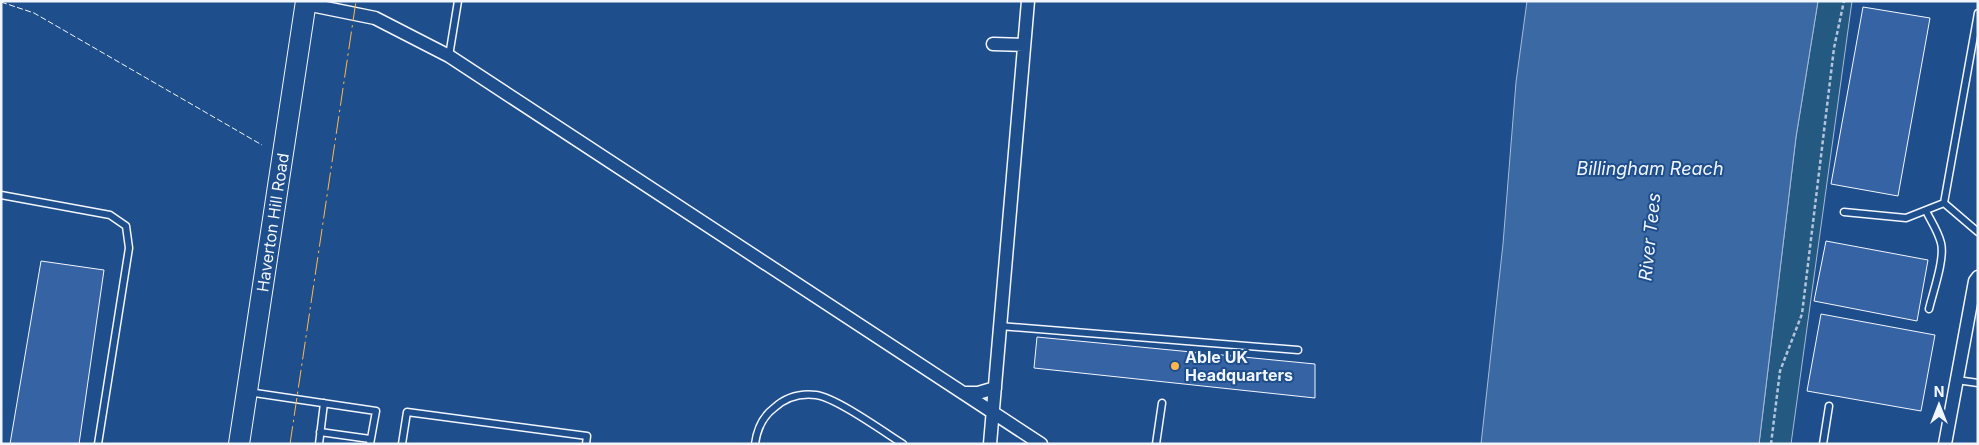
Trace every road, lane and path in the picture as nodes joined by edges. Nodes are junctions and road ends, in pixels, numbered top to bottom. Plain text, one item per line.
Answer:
1 (458, 1) edge
2 (1028, 1) edge
3 (1844, 1) edge
4 (306, 3) edge
5 (1978, 13) edge
6 (993, 44) dead end
7 (1024, 45) junction
8 (449, 56) junction
9 (1, 195) edge
10 (1944, 203) junction
11 (1926, 211) junction
12 (1844, 212) dead end
13 (1978, 232) edge
14 (1978, 277) edge
15 (1929, 309) dead end
16 (1000, 326) junction
17 (1298, 350) dead end
18 (1957, 380) junction
19 (1978, 383) edge
20 (995, 388) junction
21 (247, 392) junction
22 (963, 393) junction
23 (324, 403) junction
24 (1162, 404) dead end
25 (1829, 406) dead end
26 (993, 413) junction
27 (320, 432) junction
28 (370, 441) edge
29 (98, 444) edge
30 (239, 444) edge
31 (319, 444) edge
32 (402, 444) edge
33 (586, 444) edge
34 (755, 444) edge
35 (903, 444) edge
36 (990, 444) edge
37 (1041, 444) edge
38 (1156, 444) edge
39 (1771, 444) edge
40 (1823, 444) edge
41 (1945, 444) edge

1 - 8 lane
2 - 7 street
3 - 39 path
4 - 8 street
4 - 21 main road, Haverton Hill Road
5 - 10 lane
6 - 7 street
7 - 16 street
8 - 22 street
9 - 29 lane
10 - 11 lane
10 - 13 lane
11 - 12 lane
11 - 15 lane
14 - 18 street
16 - 17 lane
16 - 20 street
18 - 19 lane
18 - 41 street
20 - 22 street
20 - 26 street
21 - 23 lane
21 - 30 main road, Haverton Hill Road
22 - 26 street
23 - 27 lane
23 - 28 lane
24 - 38 lane
25 - 40 lane
26 - 36 street
26 - 37 street
27 - 28 lane
27 - 31 lane
32 - 33 lane
34 - 35 lane

